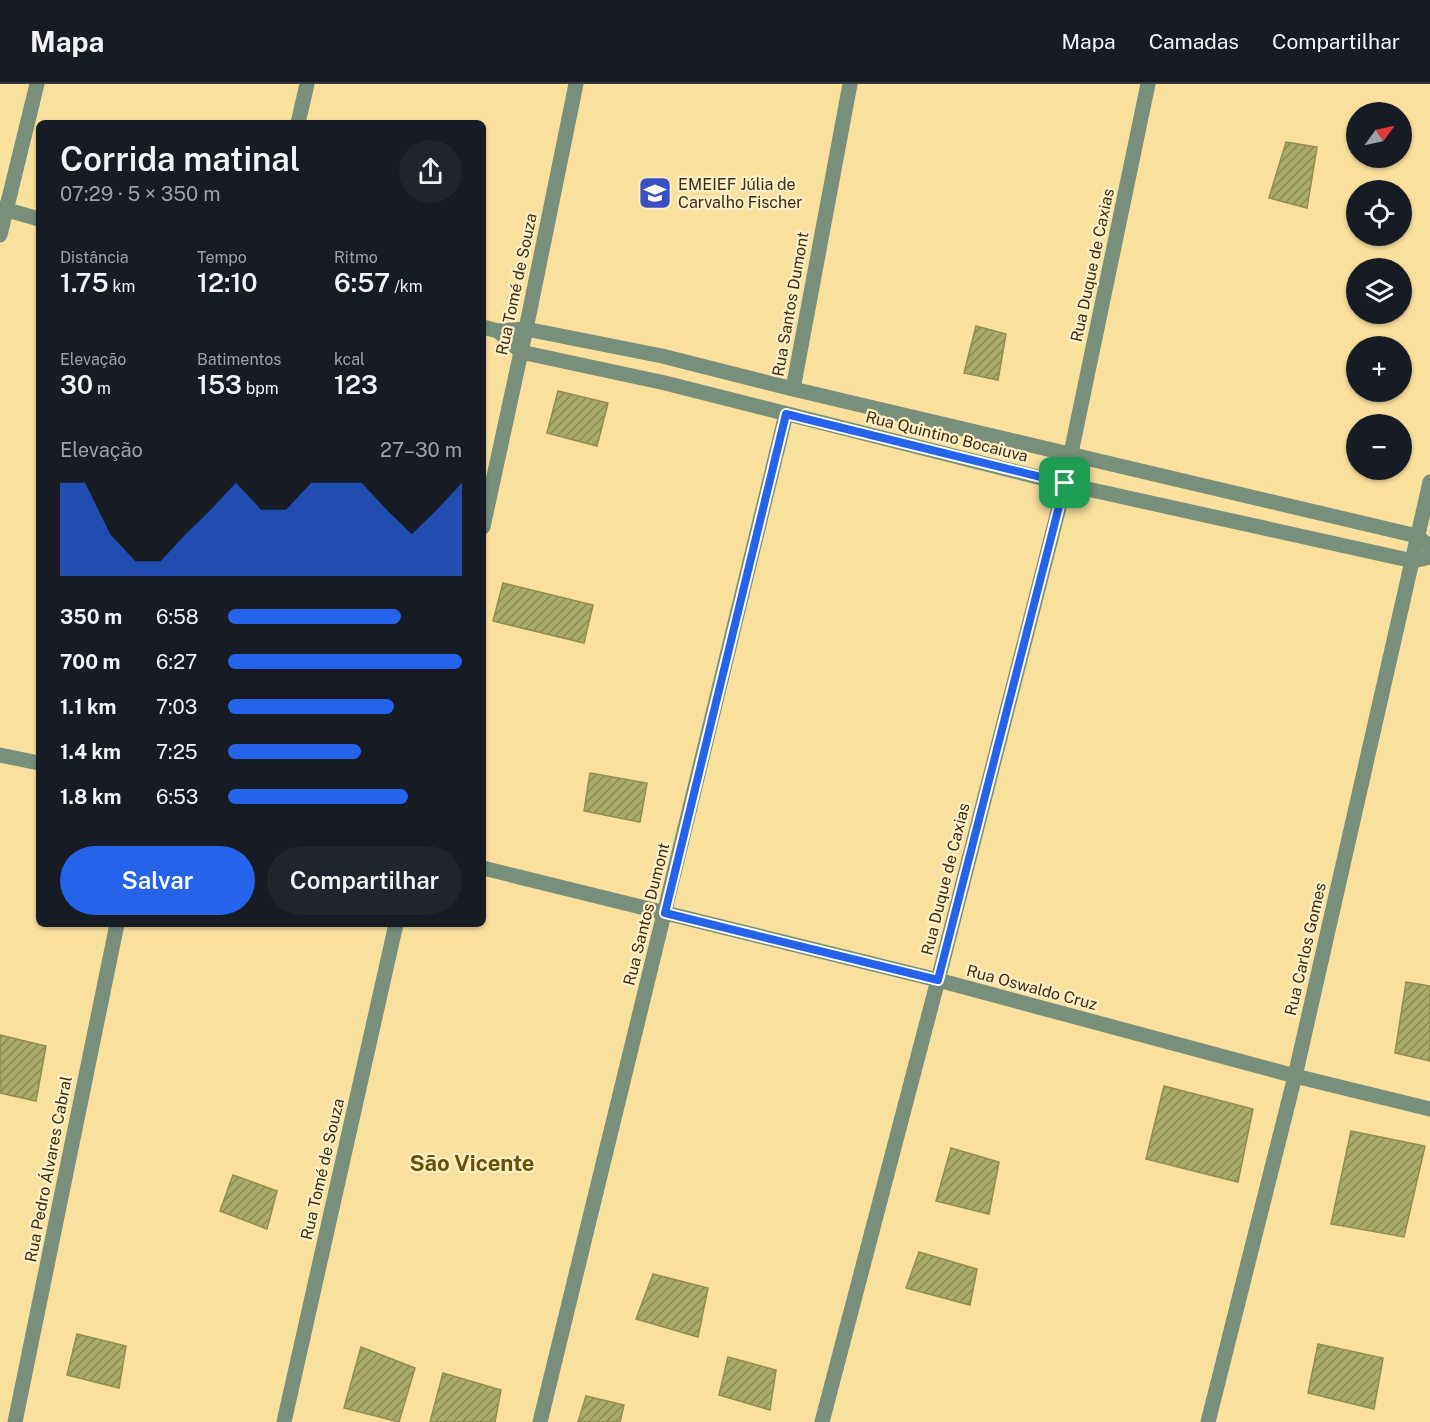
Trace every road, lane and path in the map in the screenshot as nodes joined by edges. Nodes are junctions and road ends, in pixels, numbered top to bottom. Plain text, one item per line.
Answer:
1 (37, 84) edge
2 (307, 84) edge
3 (576, 84) edge
4 (850, 84) edge
5 (1148, 84) edge
6 (299, 120) edge
7 (4, 209) edge
8 (36, 218) edge
9 (0, 235) edge
10 (490, 329) edge
11 (526, 329) junction
12 (521, 352) junction
13 (793, 389) junction
14 (786, 414) junction
15 (1071, 453) junction
16 (1430, 482) edge
17 (1065, 483) junction
18 (486, 513) edge
19 (1417, 536) junction
20 (1430, 547) edge
21 (1430, 557) edge
22 (1413, 561) junction
23 (0, 755) edge
24 (36, 762) edge
25 (486, 869) edge
26 (665, 913) junction
27 (116, 927) edge
28 (395, 927) edge
29 (938, 980) junction
30 (1295, 1076) junction
31 (1430, 1109) edge
32 (15, 1422) edge
33 (284, 1422) edge
34 (540, 1422) edge
35 (822, 1422) edge
36 (1208, 1422) edge

1 - 7 street
2 - 6 street
3 - 11 street, Rua Tomé de Souza
4 - 13 street, Rua Santos Dumont
5 - 15 street, Rua Duque de Caxias
7 - 8 street
7 - 9 street
10 - 11 street, Rua Quintino Bocaiuva
10 - 12 street, Rua Quintino Bocaiuva
11 - 12 street, Rua Tomé de Souza
11 - 13 street, Rua Quintino Bocaiuva
12 - 14 street, Rua Quintino Bocaiuva
12 - 18 street, Rua Tomé de Souza
13 - 15 street, Rua Quintino Bocaiuva
14 - 17 street, Rua Quintino Bocaiuva
14 - 26 street, Rua Santos Dumont
15 - 19 street, Rua Quintino Bocaiuva
16 - 19 street, Rua Carlos Gomes
17 - 22 street, Rua Quintino Bocaiuva
17 - 29 street, Rua Duque de Caxias
19 - 20 street, Rua Quintino Bocaiuva
19 - 22 street, Rua Carlos Gomes
21 - 22 street, Rua Quintino Bocaiuva
22 - 30 street, Rua Carlos Gomes
23 - 24 street
25 - 26 street, Rua Oswaldo Cruz
26 - 29 street, Rua Oswaldo Cruz
26 - 34 street, Rua Santos Dumont
27 - 32 street, Rua Pedro Álvares Cabral
28 - 33 street, Rua Tomé de Souza
29 - 30 street, Rua Oswaldo Cruz
29 - 35 street, Rua Duque de Caxias
30 - 31 street, Rua Oswaldo Cruz
30 - 36 street, Rua Carlos Gomes

